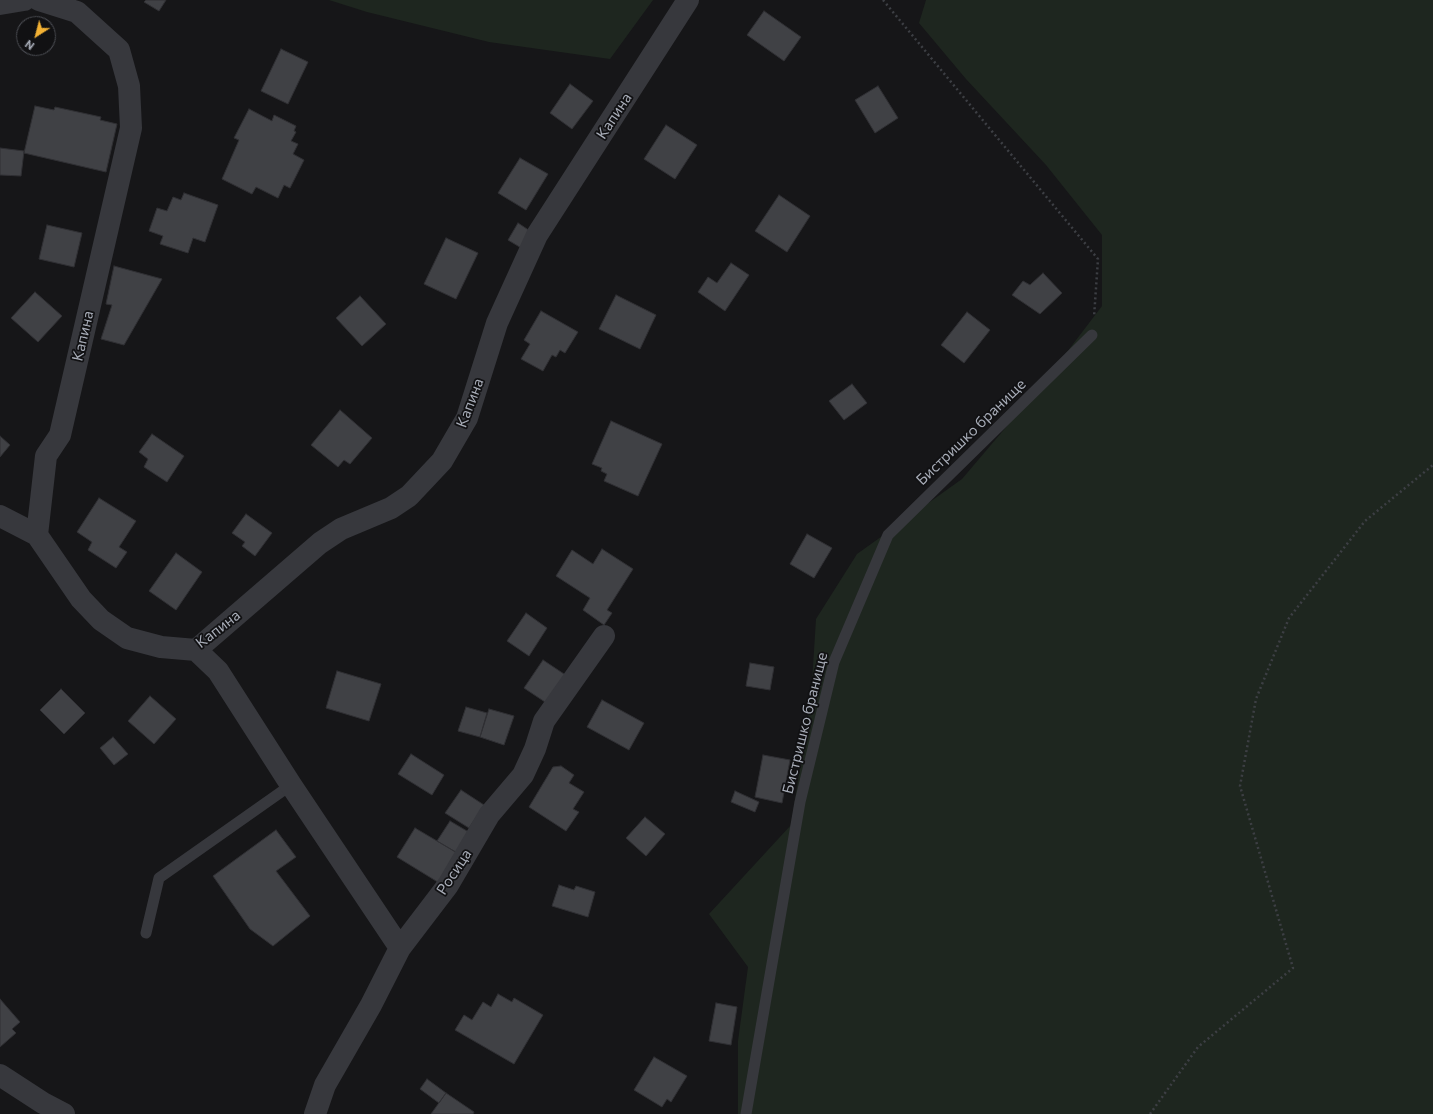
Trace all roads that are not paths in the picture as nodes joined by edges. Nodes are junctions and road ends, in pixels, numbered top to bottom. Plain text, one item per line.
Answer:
1 (24, 0) edge
2 (39, 0) edge
3 (688, 0) edge
4 (0, 4) edge
5 (1092, 335) road end
6 (0, 516) edge
7 (37, 535) junction
8 (604, 636) dead end
9 (196, 650) junction
10 (291, 785) junction
11 (146, 933) dead end
12 (400, 948) junction
13 (0, 1075) edge
14 (64, 1114) edge
15 (315, 1114) edge
16 (746, 1114) edge

1 - 4 street
2 - 7 street, Капина
3 - 9 street, Капина
5 - 16 lane, Бистришко бранище
6 - 7 street
7 - 9 street, Капина
8 - 12 street, Росица
9 - 10 street
10 - 11 lane
10 - 12 street
12 - 15 street, Росица
13 - 14 street

